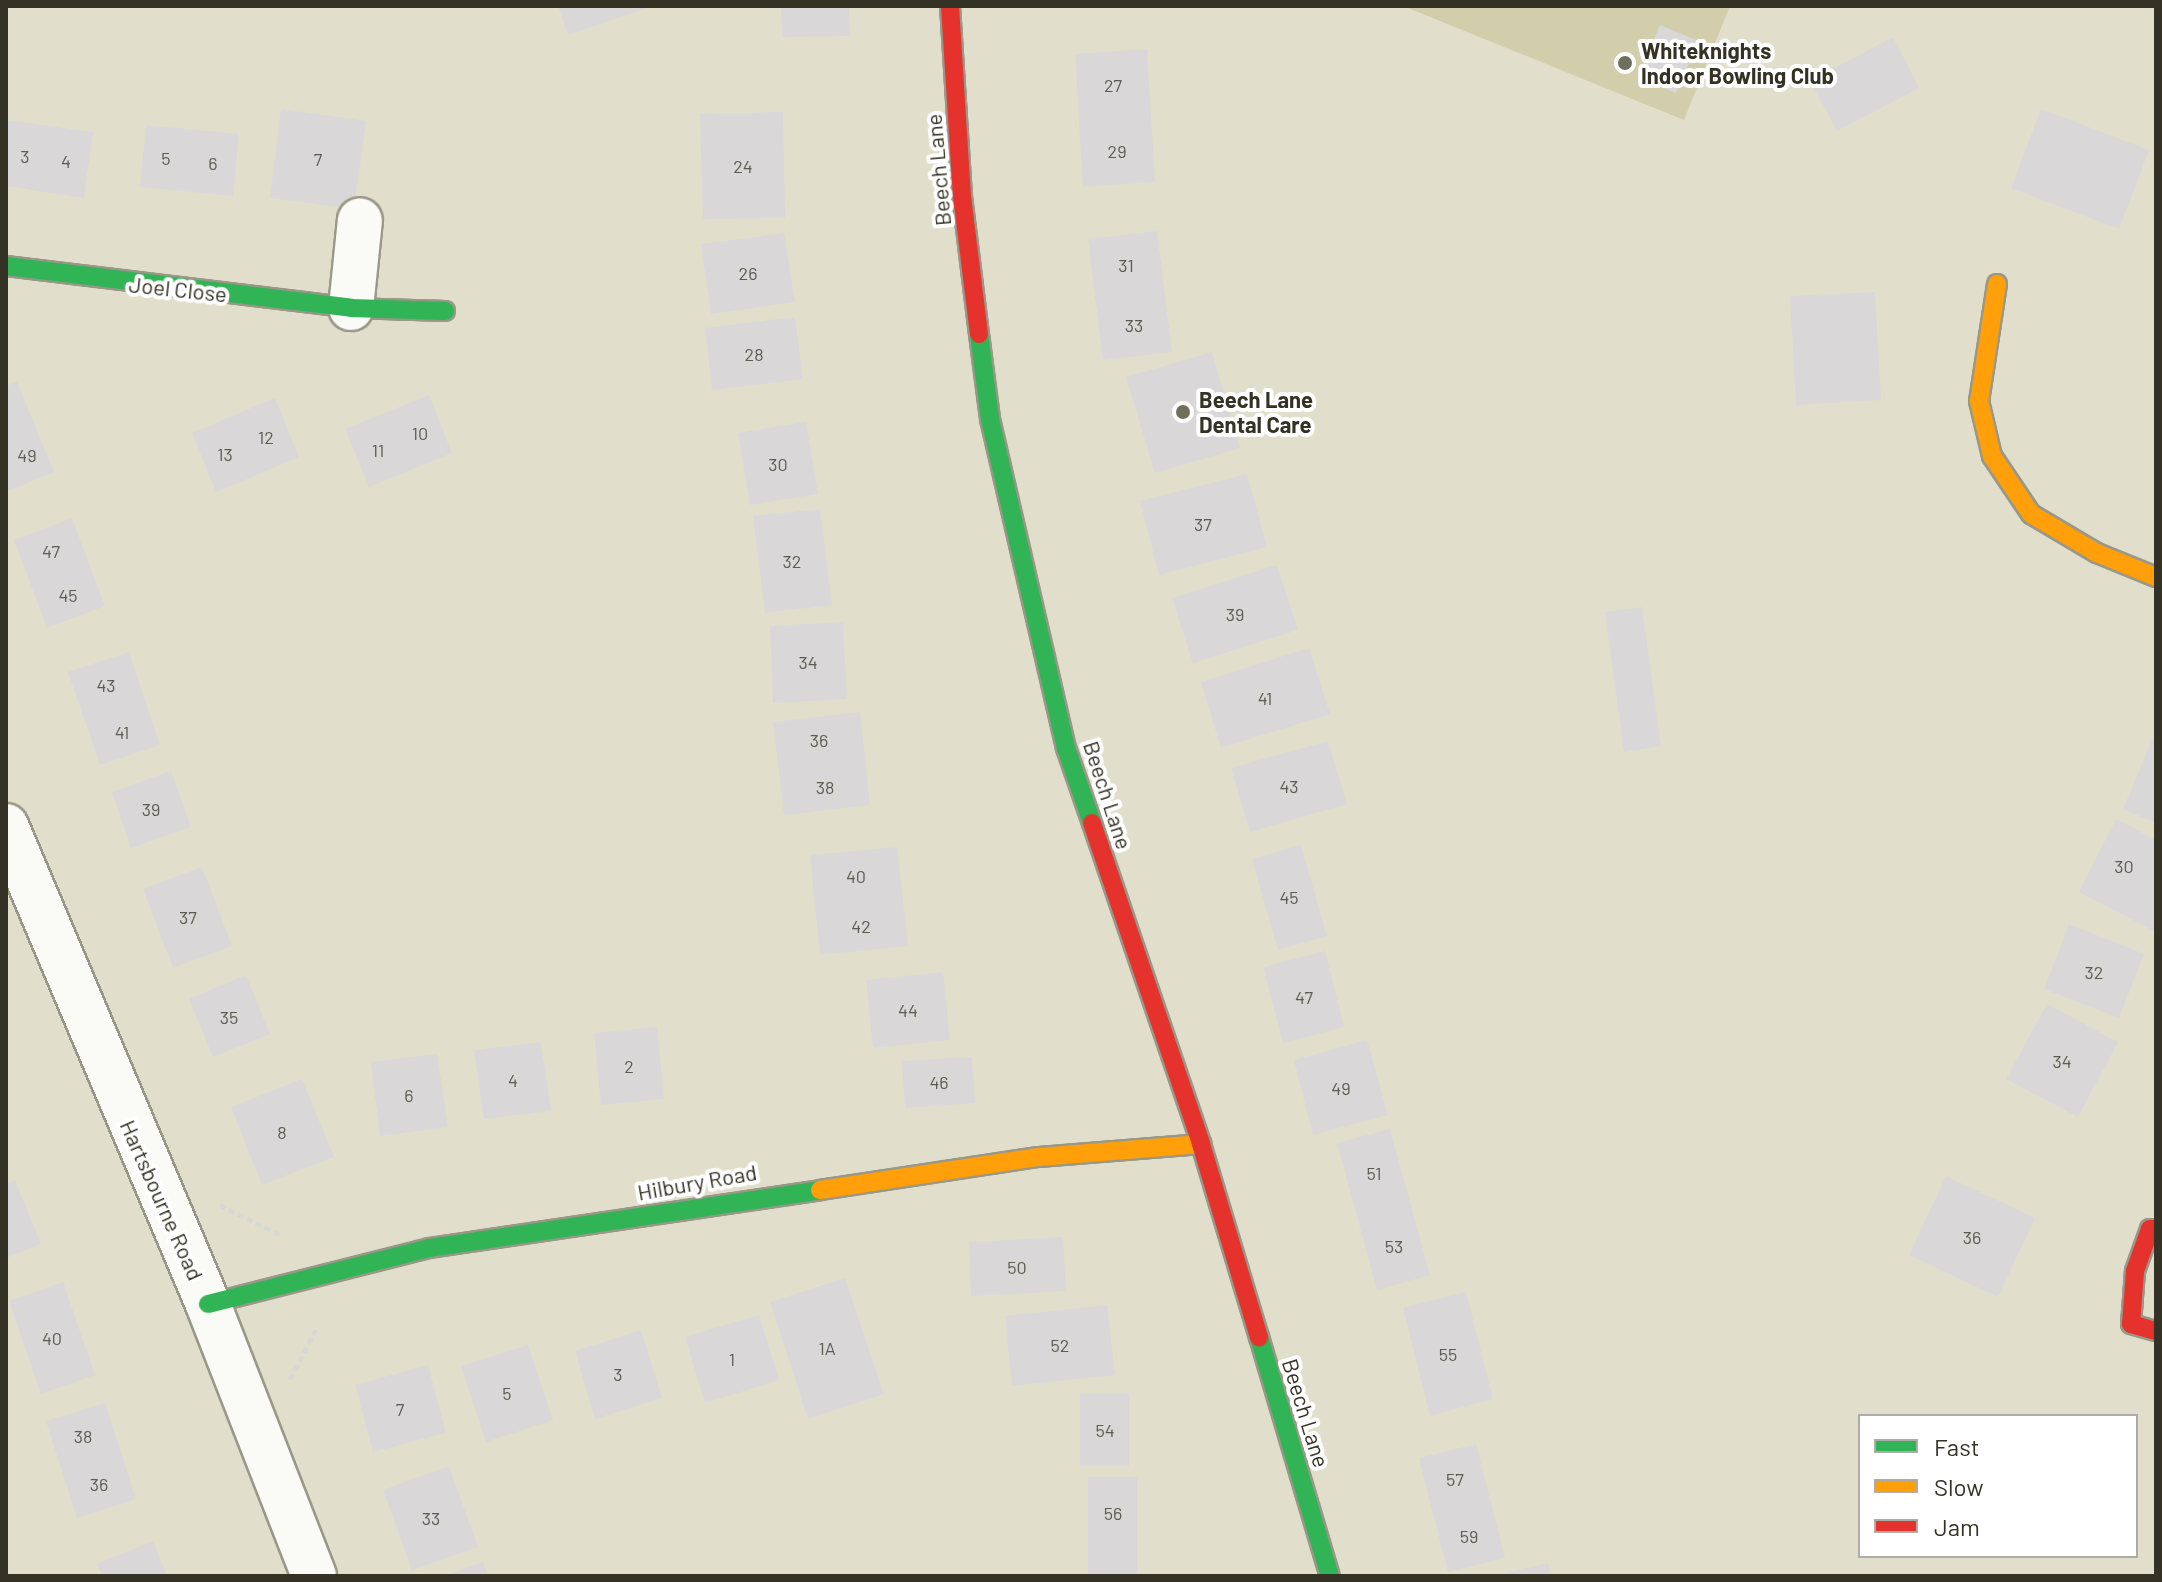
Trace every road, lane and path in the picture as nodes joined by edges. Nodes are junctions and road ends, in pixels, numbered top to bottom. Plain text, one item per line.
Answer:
1 (950, 6) edge
2 (360, 220) dead end
3 (6, 266) edge
4 (1997, 284) dead end
5 (351, 308) junction
6 (445, 311) dead end
7 (2156, 577) edge
8 (6, 826) edge
9 (1201, 1144) junction
10 (2156, 1229) edge
11 (208, 1304) junction
12 (2156, 1331) edge
13 (314, 1576) edge
14 (1330, 1576) edge

1 - 9 street, Beech Lane
2 - 5 street
3 - 5 street, Joel Close
4 - 7 street
5 - 6 street, Joel Close
8 - 11 street, Hartsbourne Road
9 - 11 street, Hilbury Road
9 - 14 street, Beech Lane
10 - 12 street
11 - 13 street, Hartsbourne Road

